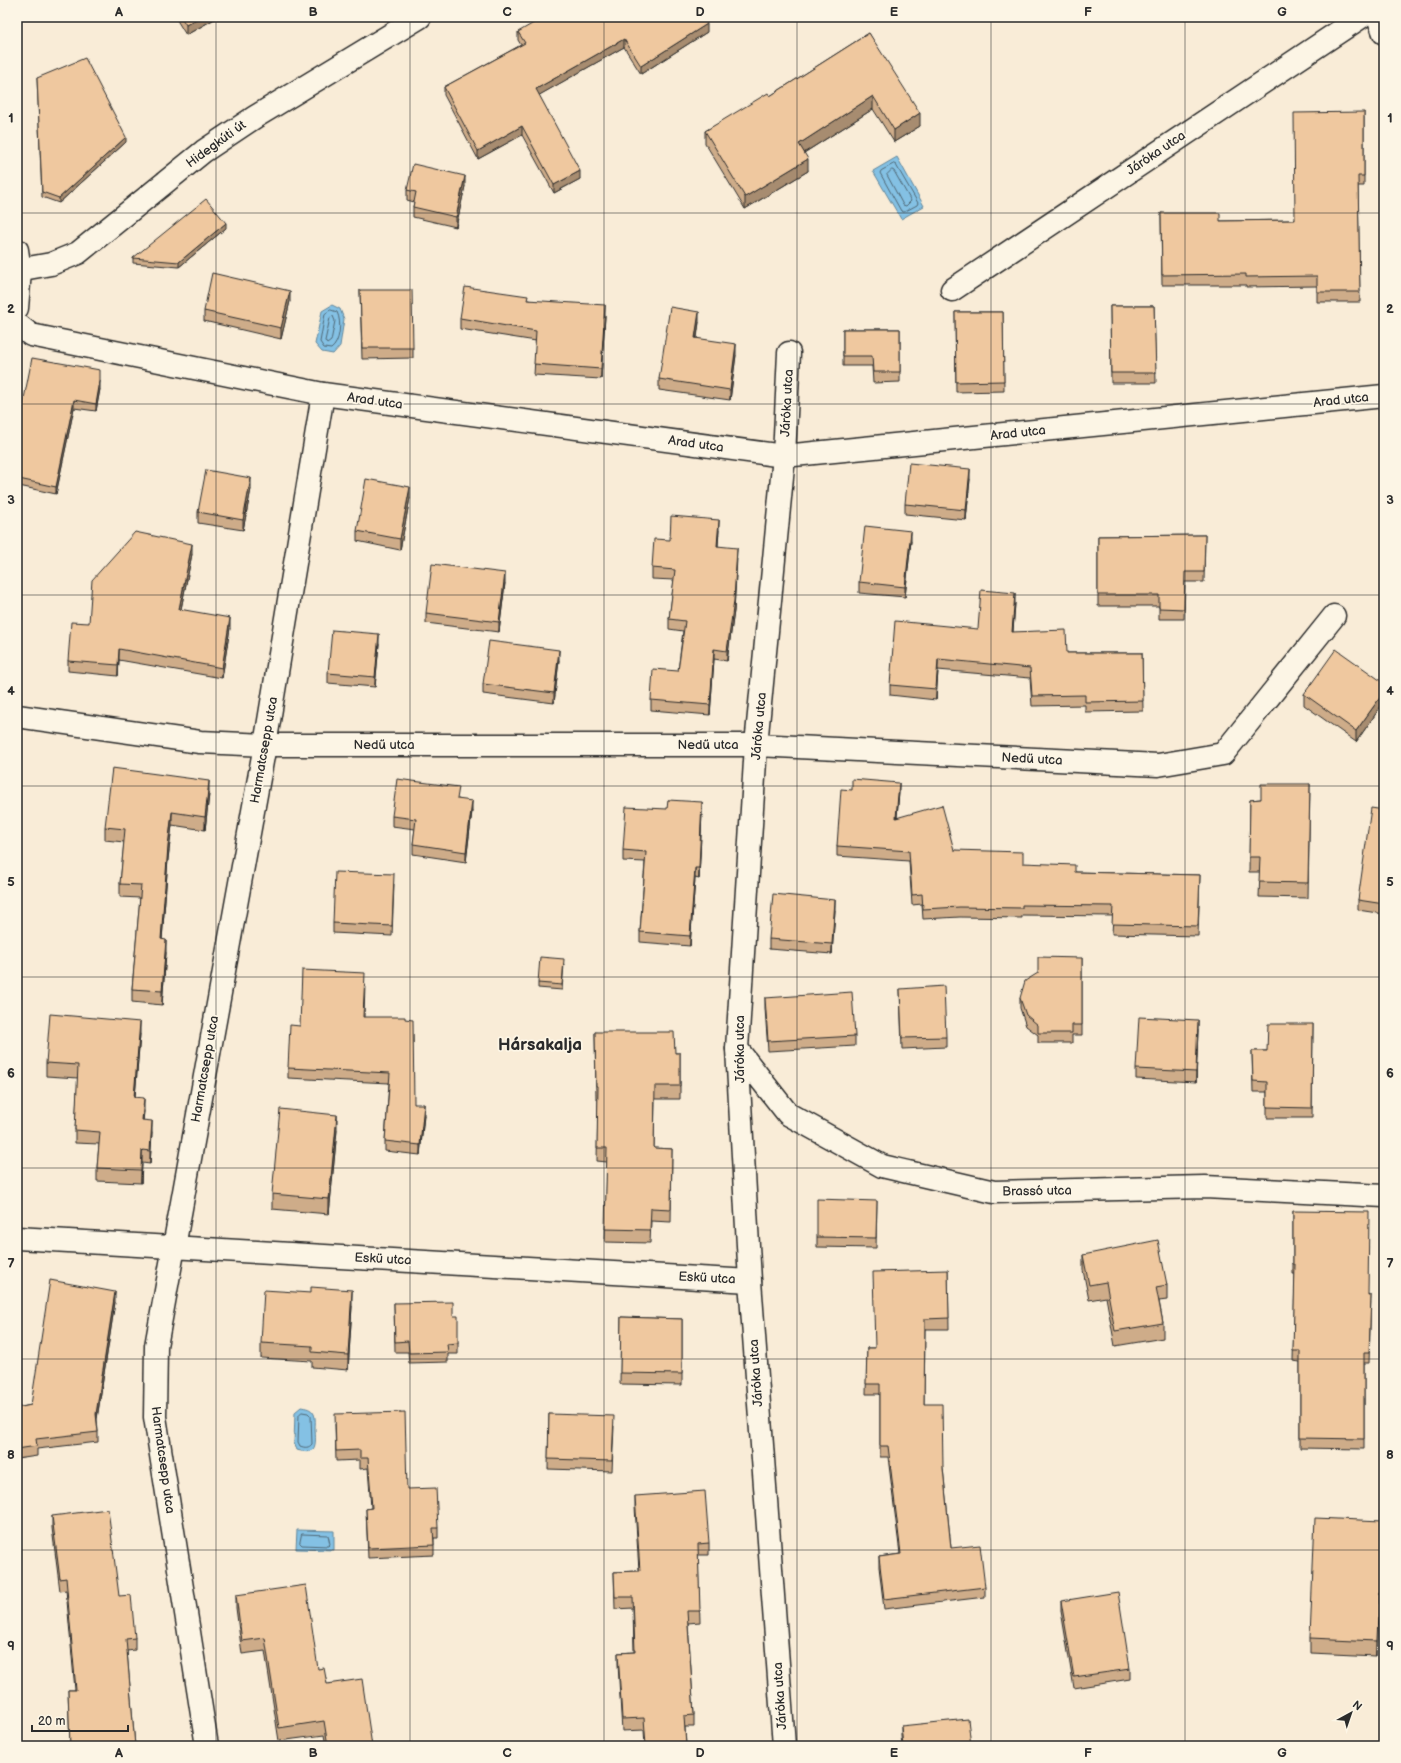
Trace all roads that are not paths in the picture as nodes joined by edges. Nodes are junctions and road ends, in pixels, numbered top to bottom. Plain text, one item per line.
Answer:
1 (420, 17) edge
2 (1361, 17) edge
3 (1378, 17) edge
4 (1384, 33) edge
5 (18, 264) edge
6 (952, 290) dead end
7 (17, 308) edge
8 (17, 324) edge
9 (789, 353) dead end
10 (324, 394) junction
11 (1384, 396) edge
12 (784, 456) junction
13 (1334, 616) dead end
14 (17, 716) edge
15 (265, 745) junction
16 (756, 745) junction
17 (737, 1049) junction
18 (1384, 1196) edge
19 (17, 1238) edge
20 (173, 1246) junction
21 (750, 1281) junction
22 (207, 1746) edge
23 (784, 1746) edge

1 - 5 street, Hidegkúti út
2 - 6 street, Járóka utca
3 - 4 street
5 - 7 street
8 - 10 street, Arad utca
9 - 12 street, Járóka utca
10 - 12 street, Arad utca
10 - 15 street, Harmatcsepp utca
11 - 12 street, Arad utca
12 - 16 street, Járóka utca
13 - 16 street, Nedű utca
14 - 15 street, Nedű utca
15 - 16 street, Nedű utca
15 - 20 street, Harmatcsepp utca
16 - 17 street, Járóka utca
17 - 18 street, Brassó utca
17 - 21 street, Járóka utca
19 - 20 street, Eskü utca
20 - 21 street, Eskü utca
20 - 22 street, Harmatcsepp utca
21 - 23 street, Járóka utca

